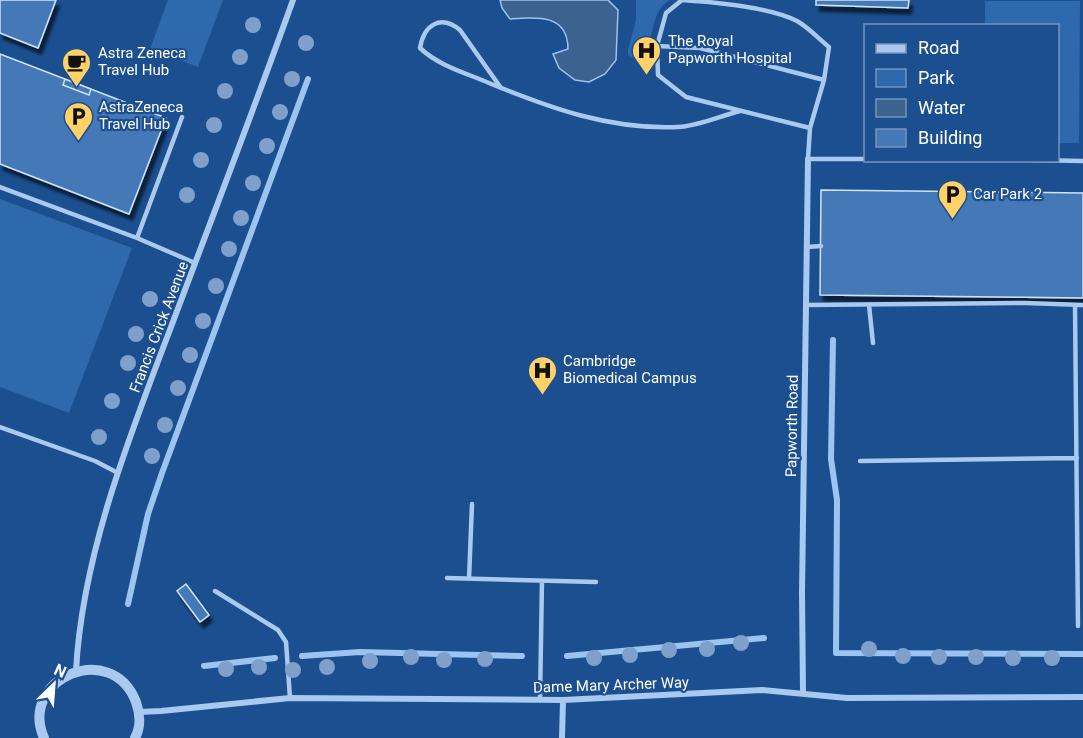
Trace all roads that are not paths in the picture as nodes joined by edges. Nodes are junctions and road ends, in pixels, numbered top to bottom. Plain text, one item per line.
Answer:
1 (293, 0) edge
2 (657, 46) junction
3 (824, 80) junction
4 (501, 88) junction
5 (742, 111) junction
6 (182, 117) dead end
7 (810, 128) junction
8 (808, 159) junction
9 (864, 159) edge
10 (1059, 161) edge
11 (1083, 161) edge
12 (0, 187) edge
13 (137, 238) junction
14 (821, 246) dead end
15 (807, 247) junction
16 (195, 263) junction
17 (806, 305) junction
18 (869, 305) junction
19 (1075, 305) junction
20 (1083, 305) edge
21 (873, 344) dead end
22 (0, 427) edge
23 (1077, 458) junction
24 (860, 461) dead end
25 (118, 473) junction
26 (472, 504) dead end
27 (447, 578) dead end
28 (469, 579) junction
29 (542, 581) junction
30 (596, 582) dead end
31 (215, 591) dead end
32 (1078, 626) dead end
33 (76, 671) junction
34 (803, 693) junction
35 (1083, 697) edge
36 (290, 698) junction
37 (540, 700) junction
38 (563, 700) junction
39 (139, 712) junction
40 (44, 738) edge
41 (135, 738) edge
42 (562, 738) edge

1 - 16 street, Francis Crick Avenue
2 - 3 lane
2 - 3 lane
2 - 5 lane
3 - 7 lane
4 - 4 lane
4 - 5 lane
5 - 7 lane
6 - 13 lane
7 - 8 lane
8 - 9 lane
8 - 15 street, Papworth Road
10 - 11 lane
12 - 13 lane
13 - 16 lane
14 - 15 lane
15 - 17 street, Papworth Road
16 - 25 street, Francis Crick Avenue
17 - 18 lane
17 - 34 street, Papworth Road
18 - 19 lane
18 - 21 lane
19 - 20 lane
19 - 23 lane
22 - 25 lane
23 - 24 lane
23 - 32 lane
25 - 33 street, Francis Crick Avenue
26 - 28 lane
27 - 28 lane
28 - 29 lane
29 - 30 lane
29 - 37 lane
31 - 36 lane
33 - 39 street
33 - 40 street
34 - 35 street, Dame Mary Archer Way
34 - 38 street, Dame Mary Archer Way
36 - 37 street, Dame Mary Archer Way
36 - 39 street, Dame Mary Archer Way
37 - 38 street, Dame Mary Archer Way
38 - 42 street
39 - 41 street

